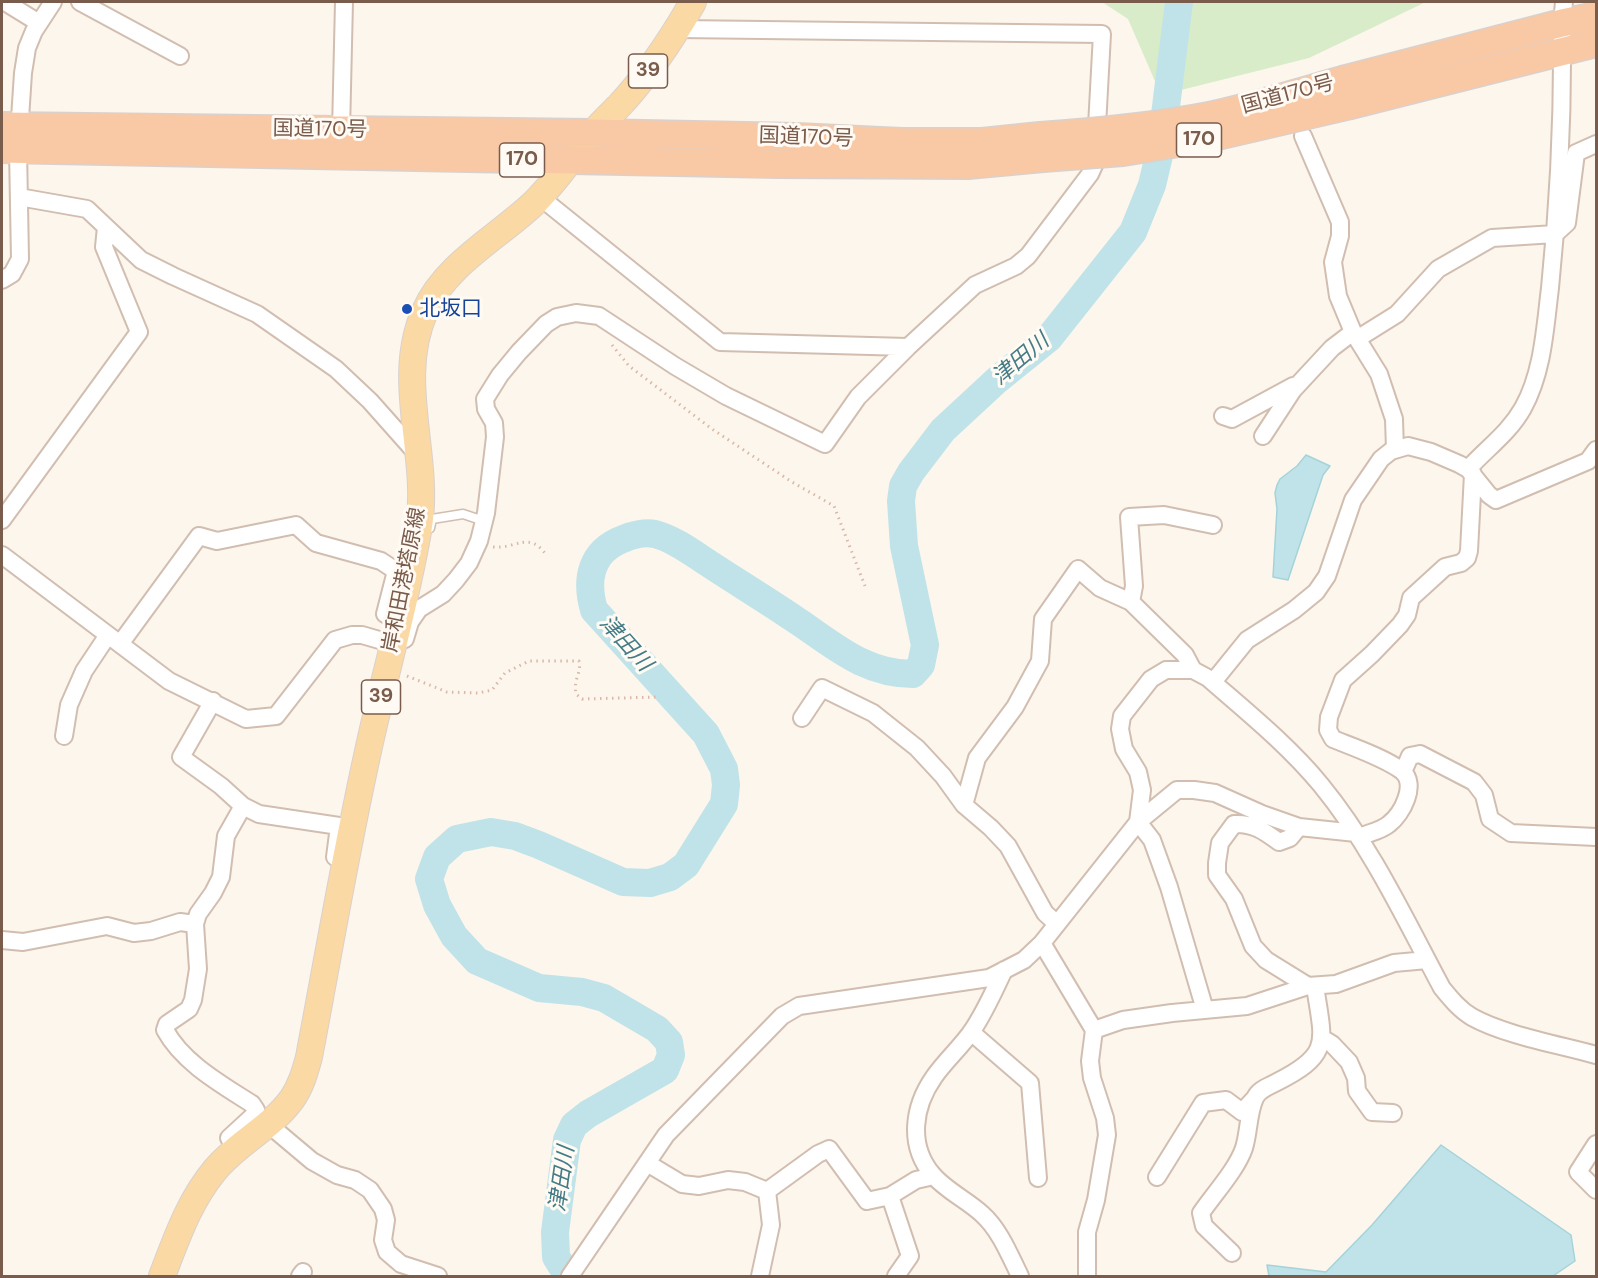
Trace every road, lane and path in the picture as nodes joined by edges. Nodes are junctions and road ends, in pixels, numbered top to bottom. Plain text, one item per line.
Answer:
1 (5, 2) edge
2 (53, 2) edge
3 (80, 2) edge
4 (344, 2) edge
5 (693, 2) edge
6 (1563, 12) edge
7 (1596, 16) edge
8 (39, 23) junction
9 (678, 30) junction
10 (1596, 43) edge
11 (1562, 51) junction
12 (180, 56) dead end
13 (1348, 92) junction
14 (341, 131) junction
15 (592, 133) junction
16 (1303, 136) dead end
17 (10, 138) edge
18 (1596, 144) edge
19 (1042, 147) junction
20 (571, 161) junction
21 (19, 197) junction
22 (540, 197) junction
23 (106, 227) junction
24 (1556, 234) junction
25 (2, 280) edge
26 (1355, 335) junction
27 (610, 344) dead end
28 (908, 347) junction
29 (1300, 383) junction
30 (1223, 416) dead end
31 (1263, 436) dead end
32 (1395, 450) junction
33 (1596, 450) edge
34 (418, 455) junction
35 (1470, 472) junction
36 (2, 520) edge
37 (484, 521) junction
38 (1213, 525) dead end
39 (478, 544) junction
40 (414, 551) junction
41 (2, 555) edge
42 (547, 556) dead end
43 (865, 586) dead end
44 (1131, 603) junction
45 (396, 632) junction
46 (114, 640) junction
47 (1193, 670) junction
48 (389, 673) junction
49 (1213, 682) junction
50 (660, 697) dead end
51 (213, 701) junction
52 (802, 718) dead end
53 (64, 736) dead end
54 (1403, 772) junction
55 (243, 806) junction
56 (964, 806) junction
57 (1138, 822) junction
58 (1299, 827) junction
59 (1357, 835) junction
60 (1596, 837) edge
61 (345, 865) junction
62 (195, 924) junction
63 (1057, 924) junction
64 (2, 940) edge
65 (23, 942) junction
66 (1042, 943) junction
67 (2, 951) edge
68 (1427, 960) junction
69 (1004, 970) junction
70 (1311, 986) junction
71 (1205, 1010) junction
72 (1094, 1030) junction
73 (971, 1032) junction
74 (1322, 1038) junction
75 (1596, 1055) edge
76 (1255, 1098) junction
77 (1393, 1113) dead end
78 (268, 1124) junction
79 (1596, 1144) edge
80 (237, 1149) junction
81 (647, 1163) junction
82 (934, 1176) junction
83 (1157, 1177) dead end
84 (1038, 1178) dead end
85 (1596, 1190) edge
86 (767, 1191) junction
87 (890, 1196) junction
88 (1232, 1253) dead end
89 (162, 1276) edge
90 (438, 1276) edge
91 (570, 1276) edge
92 (760, 1276) edge
93 (896, 1276) edge
94 (1020, 1276) edge
95 (1087, 1276) edge

1 - 8 street
2 - 8 street
3 - 12 street
4 - 14 street
5 - 9 main road, 岸和田港塔原線 / 39
6 - 7 highway, 国道170号 / 170
6 - 11 street
6 - 13 highway, 国道170号 / 170
8 - 17 street
9 - 15 main road, 岸和田港塔原線 / 39
9 - 28 street
10 - 11 highway, 国道170号 / 170
11 - 13 highway, 国道170号 / 170
11 - 24 street
13 - 19 highway, 国道170号 / 170, bridge
14 - 15 highway, 国道170号 / 170
14 - 17 highway, 国道170号 / 170
15 - 19 highway, 国道170号 / 170
15 - 20 main road, 岸和田港塔原線 / 39
16 - 26 street
17 - 20 highway, 国道170号 / 170
17 - 21 street
18 - 24 street
19 - 20 highway, 国道170号 / 170
20 - 22 main road, 岸和田港塔原線 / 39
21 - 23 street
21 - 25 street
22 - 28 street
22 - 34 main road, 岸和田港塔原線 / 39
23 - 34 street
23 - 36 street
24 - 26 street
24 - 35 street
26 - 29 street
26 - 32 street
27 - 43 path
28 - 37 street
29 - 30 street
29 - 31 street
32 - 35 street
32 - 49 street
33 - 35 street
34 - 40 main road, 岸和田港塔原線 / 39
35 - 54 street
37 - 39 street
37 - 40 lane
38 - 44 street
39 - 42 path
39 - 48 street
40 - 45 main road, 岸和田港塔原線 / 39
41 - 46 street
44 - 47 street
44 - 56 street
45 - 46 street
45 - 48 main road, 岸和田港塔原線 / 39
45 - 51 street
46 - 51 street
46 - 53 street
47 - 49 street
47 - 57 street
48 - 50 path
48 - 61 main road, 岸和田港塔原線 / 39
49 - 59 street
51 - 55 street
52 - 56 street
54 - 59 street
54 - 60 street
55 - 61 street
55 - 62 street
56 - 63 street
57 - 58 street
57 - 63 street
57 - 71 street
58 - 59 street
58 - 70 street
59 - 68 street
61 - 78 main road, 岸和田港塔原線 / 39
62 - 65 street
62 - 80 street
63 - 66 street
64 - 65 street
65 - 67 street
66 - 69 street
66 - 72 street
68 - 70 street
68 - 75 street
69 - 73 street
69 - 81 street
70 - 71 street
70 - 74 street
71 - 72 street
72 - 95 street
73 - 82 street
73 - 84 street
74 - 76 street
74 - 77 street
76 - 83 street
76 - 88 street
78 - 80 main road, 岸和田港塔原線 / 39
78 - 90 street
79 - 85 street
80 - 89 main road, 岸和田港塔原線 / 39
81 - 86 street
81 - 91 street
82 - 87 street
82 - 94 street
86 - 87 street
86 - 92 street
87 - 93 street

